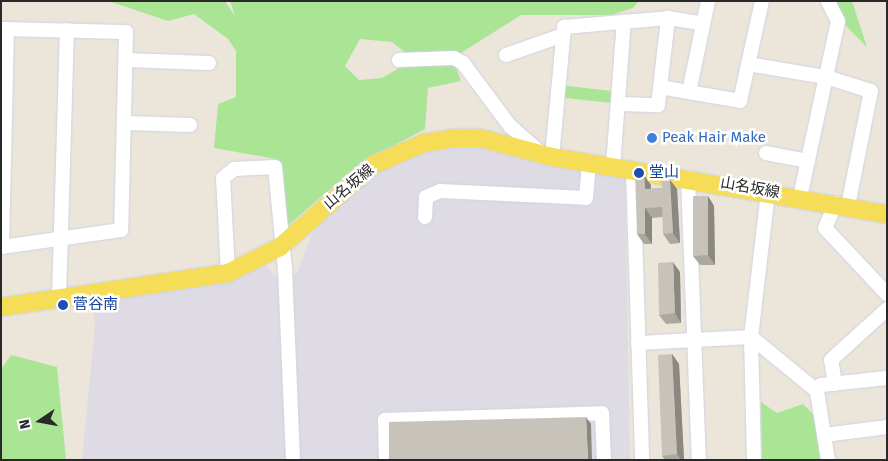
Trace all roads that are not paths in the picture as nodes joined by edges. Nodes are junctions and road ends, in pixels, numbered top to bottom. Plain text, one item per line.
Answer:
1 (708, 1) edge
2 (762, 1) edge
3 (828, 1) edge
4 (668, 18) junction
5 (624, 21) junction
6 (701, 23) junction
7 (4, 29) edge
8 (66, 30) junction
9 (563, 36) junction
10 (506, 55) dead end
11 (126, 60) junction
12 (398, 60) dead end
13 (209, 63) dead end
14 (748, 64) junction
15 (826, 77) junction
16 (660, 87) junction
17 (688, 92) junction
18 (620, 104) junction
19 (124, 123) junction
20 (190, 125) dead end
21 (766, 153) dead end
22 (548, 157) junction
23 (808, 161) junction
24 (589, 162) junction
25 (613, 166) junction
26 (633, 169) junction
27 (688, 178) junction
28 (768, 192) junction
29 (800, 197) junction
30 (842, 205) junction
31 (887, 214) edge
32 (425, 217) dead end
33 (61, 240) junction
34 (2, 247) edge
35 (280, 248) junction
36 (228, 273) junction
37 (887, 294) edge
38 (59, 298) junction
39 (1, 307) edge
40 (887, 309) edge
41 (751, 337) junction
42 (695, 338) junction
43 (638, 343) junction
44 (887, 378) edge
45 (835, 384) junction
46 (816, 391) junction
47 (887, 427) edge
48 (824, 435) junction
49 (293, 460) edge
50 (386, 460) edge
51 (604, 460) edge
52 (642, 460) edge
53 (699, 460) edge
54 (754, 460) edge
55 (828, 460) edge

1 - 6 street
2 - 14 street
3 - 15 street
4 - 5 street
4 - 6 street
4 - 16 street
5 - 9 street
5 - 18 street
6 - 17 street
7 - 8 street
7 - 34 street
8 - 11 street
8 - 33 street
9 - 10 street
9 - 22 street
11 - 13 street
11 - 19 street
12 - 22 street
14 - 15 street
14 - 17 street
15 - 23 street
15 - 30 street
16 - 17 street
16 - 18 street
18 - 25 street
19 - 20 street
19 - 33 street
21 - 23 street
22 - 24 main road, 山名坂線
22 - 35 main road, 山名坂線
23 - 29 street
24 - 25 main road, 山名坂線
24 - 32 street
25 - 26 main road, 山名坂線
26 - 27 main road, 山名坂線
26 - 43 street
27 - 28 main road, 山名坂線
27 - 42 street
28 - 29 main road, 山名坂線
28 - 41 street
29 - 30 main road, 山名坂線
30 - 31 main road, 山名坂線
30 - 37 street
33 - 34 street
33 - 38 street
35 - 36 main road, 山名坂線
35 - 36 street
35 - 49 street
36 - 38 main road, 山名坂線
38 - 39 main road, 山名坂線
40 - 45 street
41 - 42 street
41 - 46 street
41 - 54 street
42 - 43 street
42 - 53 street
43 - 52 street
44 - 45 street
45 - 46 street
46 - 48 street
47 - 48 street
48 - 55 street
50 - 51 street

